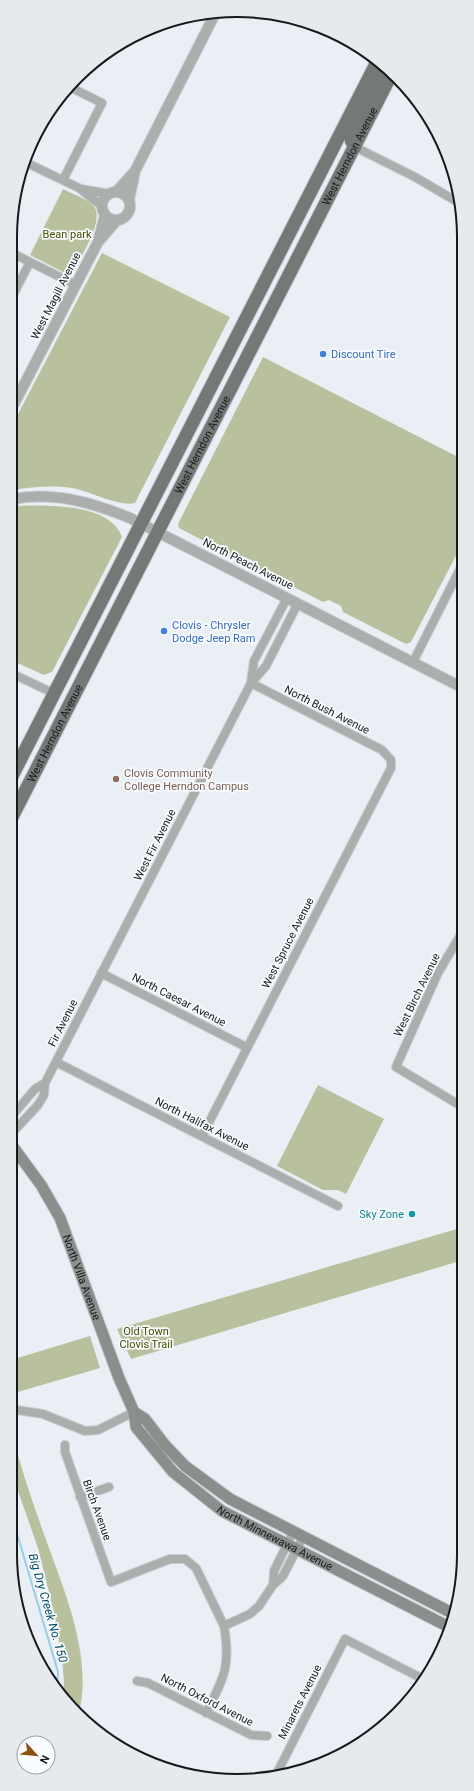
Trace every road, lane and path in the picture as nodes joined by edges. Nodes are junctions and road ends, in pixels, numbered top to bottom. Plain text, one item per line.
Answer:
1 (213, 18) edge
2 (375, 66) edge
3 (382, 72) edge
4 (389, 78) edge
5 (74, 89) edge
6 (355, 147) junction
7 (30, 163) edge
8 (135, 171) junction
9 (63, 180) junction
10 (79, 188) junction
11 (113, 193) junction
12 (129, 200) junction
13 (454, 200) edge
14 (104, 211) junction
15 (117, 220) junction
16 (98, 242) junction
17 (17, 256) edge
18 (30, 262) junction
19 (76, 285) junction
20 (17, 287) edge
21 (17, 398) edge
22 (17, 498) edge
23 (142, 523) junction
24 (158, 532) junction
25 (457, 576) edge
26 (287, 598) junction
27 (298, 603) junction
28 (412, 662) junction
29 (17, 676) edge
30 (251, 683) junction
31 (457, 685) edge
32 (55, 694) junction
33 (391, 760) joint
34 (17, 766) edge
35 (17, 792) edge
36 (17, 807) edge
37 (457, 941) edge
38 (101, 973) junction
39 (246, 1047) junction
40 (56, 1062) junction
41 (45, 1083) junction
42 (457, 1104) edge
43 (17, 1110) edge
44 (17, 1128) edge
45 (202, 1136) junction
46 (17, 1154) edge
47 (338, 1206) dead end
48 (17, 1410) edge
49 (134, 1412) junction
50 (65, 1445) dead end
51 (109, 1488) dead end
52 (80, 1497) junction
53 (293, 1532) junction
54 (303, 1538) junction
55 (292, 1547) junction
56 (450, 1612) edge
57 (445, 1625) edge
58 (224, 1626) junction
59 (419, 1677) edge
60 (137, 1681) dead end
61 (206, 1713) junction
62 (267, 1736) dead end
63 (278, 1770) edge

1 - 8 street
2 - 23 main road, West Herndon Avenue
3 - 6 main road
4 - 6 main road, West Herndon Avenue
5 - 9 street
6 - 13 street
6 - 24 main road, West Herndon Avenue
7 - 9 street
8 - 11 street
8 - 12 street
9 - 10 street
10 - 11 street
10 - 14 street
11 - 12 street
11 - 14 street
12 - 15 street
14 - 15 street
14 - 16 street, West Magill Avenue
15 - 16 street, West Magill Avenue
16 - 19 street, West Magill Avenue
17 - 18 street
18 - 19 street
18 - 20 street
19 - 21 street, West Magill Avenue
22 - 23 street, North Peach Avenue
23 - 24 street, North Peach Avenue
23 - 32 main road, West Herndon Avenue
24 - 26 street, North Peach Avenue
24 - 36 main road, West Herndon Avenue
25 - 28 street
26 - 27 street, North Peach Avenue
26 - 30 street, West Fir Avenue
27 - 28 street, North Peach Avenue
27 - 30 street, West Fir Avenue
28 - 31 street, North Peach Avenue
29 - 32 street
30 - 33 street, North Bush Avenue
30 - 38 street, West Fir Avenue
32 - 34 main road, West Herndon Avenue
32 - 35 main road
33 - 39 street, West Spruce Avenue
37 - 42 street, West Birch Avenue
38 - 39 street, North Caesar Avenue
38 - 40 street, Fir Avenue
39 - 45 street, West Spruce Avenue
40 - 41 street, Fir Avenue
40 - 45 street, North Halifax Avenue
41 - 43 street, Fir Avenue
41 - 44 street, Fir Avenue
45 - 47 street, North Halifax Avenue
46 - 49 main road, North Villa Avenue
48 - 49 street
49 - 53 main road, North Minnewawa Avenue
49 - 55 main road, North Minnewawa Avenue
50 - 52 street, Birch Avenue
51 - 52 street
52 - 58 street, Birch Avenue
53 - 54 main road, North Minnewawa Avenue
53 - 55 street
54 - 55 street
54 - 56 main road, North Minnewawa Avenue
55 - 57 main road, North Minnewawa Avenue
55 - 58 street
58 - 61 street
59 - 63 street, Minarets Avenue
60 - 61 street, North Oxford Avenue
61 - 62 street, North Oxford Avenue

